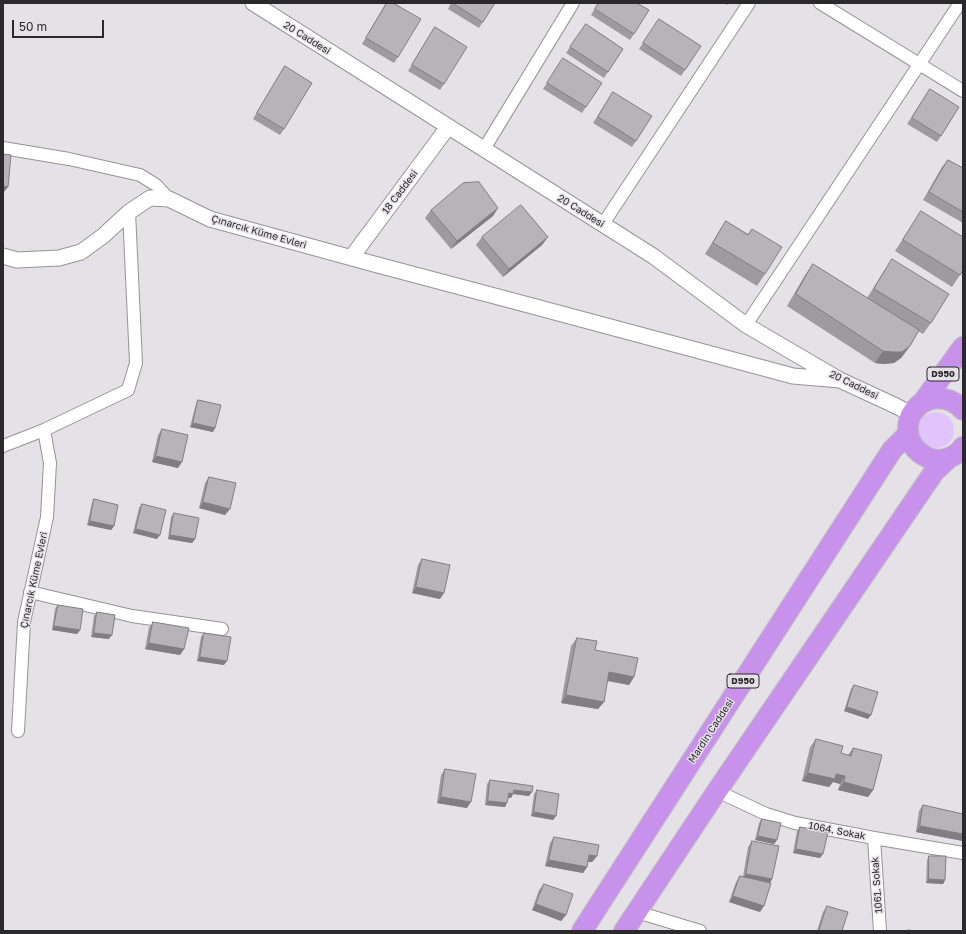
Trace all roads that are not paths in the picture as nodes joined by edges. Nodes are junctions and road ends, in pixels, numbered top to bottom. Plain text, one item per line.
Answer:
1 (253, 3) edge
2 (573, 3) edge
3 (749, 3) edge
4 (820, 3) edge
5 (960, 3) edge
6 (919, 64) junction
7 (963, 91) edge
8 (448, 126) junction
9 (3, 148) edge
10 (484, 149) junction
11 (169, 199) junction
12 (129, 212) junction
13 (603, 224) junction
14 (3, 256) edge
15 (351, 258) junction
16 (746, 325) junction
17 (963, 347) edge
18 (840, 380) junction
19 (917, 408) junction
20 (963, 410) edge
21 (44, 430) junction
22 (908, 434) junction
23 (3, 446) edge
24 (958, 456) edge
25 (30, 592) junction
26 (222, 629) dead end
27 (18, 731) dead end
28 (716, 791) junction
29 (874, 838) junction
30 (963, 853) edge
31 (637, 912) junction
32 (582, 931) edge
33 (624, 931) edge
34 (700, 931) edge
35 (880, 931) edge

1 - 8 street, 20 Caddesi
2 - 10 street
3 - 13 street
4 - 6 street
5 - 6 street
6 - 7 street
6 - 16 street
8 - 10 street, 20 Caddesi
8 - 15 street, 18 Caddesi
9 - 11 street, Çınarcık Küme Evleri
10 - 13 street, 20 Caddesi
11 - 12 street, Çınarcık Küme Evleri
11 - 15 street, Çınarcık Küme Evleri
12 - 14 street, Çınarcık Küme Evleri
12 - 21 street
13 - 16 street, 20 Caddesi
15 - 18 street, Çınarcık Küme Evleri
16 - 18 street, 20 Caddesi
17 - 19 highway, D950
18 - 19 street, 20 Caddesi
19 - 20 highway
19 - 22 highway
21 - 23 street
21 - 25 street, Çınarcık Küme Evleri
22 - 24 highway
22 - 32 highway, Mardin Caddesi / D950
24 - 28 highway
25 - 26 street
25 - 27 street, Çınarcık Küme Evleri
28 - 29 street, 1064. Sokak
28 - 31 highway
29 - 30 street, 1064. Sokak
29 - 35 street, 1061. Sokak
31 - 33 highway
31 - 34 street

